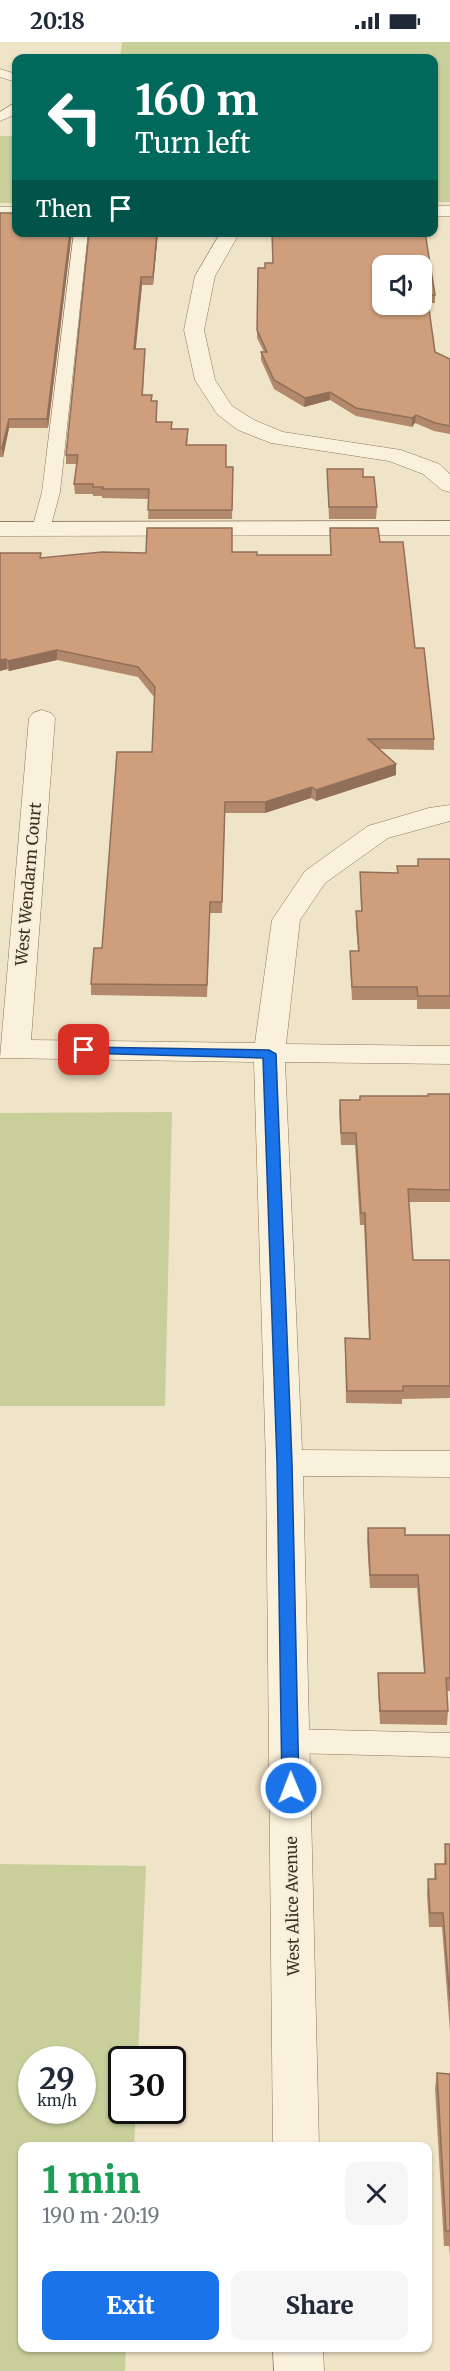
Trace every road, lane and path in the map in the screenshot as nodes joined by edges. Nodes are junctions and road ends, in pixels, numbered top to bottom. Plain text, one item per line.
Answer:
1 (80, 237) edge
2 (228, 237) edge
3 (450, 485) edge
4 (450, 528) edge
5 (0, 529) edge
6 (41, 529) junction
7 (42, 718) dead end
8 (450, 813) edge
9 (7, 1049) edge
10 (269, 1054) junction
11 (450, 1055) edge
12 (284, 1463) junction
13 (450, 1464) edge
14 (290, 1741) junction
15 (450, 1745) edge
16 (296, 2142) edge
17 (298, 2352) edge
18 (298, 2371) edge

1 - 6 lane
2 - 3 street
4 - 6 street
5 - 6 street
7 - 9 street, West Wendarm Court
8 - 10 street, West Alice Avenue
9 - 10 street
10 - 11 street
10 - 12 street, West Alice Avenue
12 - 13 street
12 - 14 street, West Alice Avenue
14 - 15 lane
14 - 16 street, West Alice Avenue
17 - 18 street

